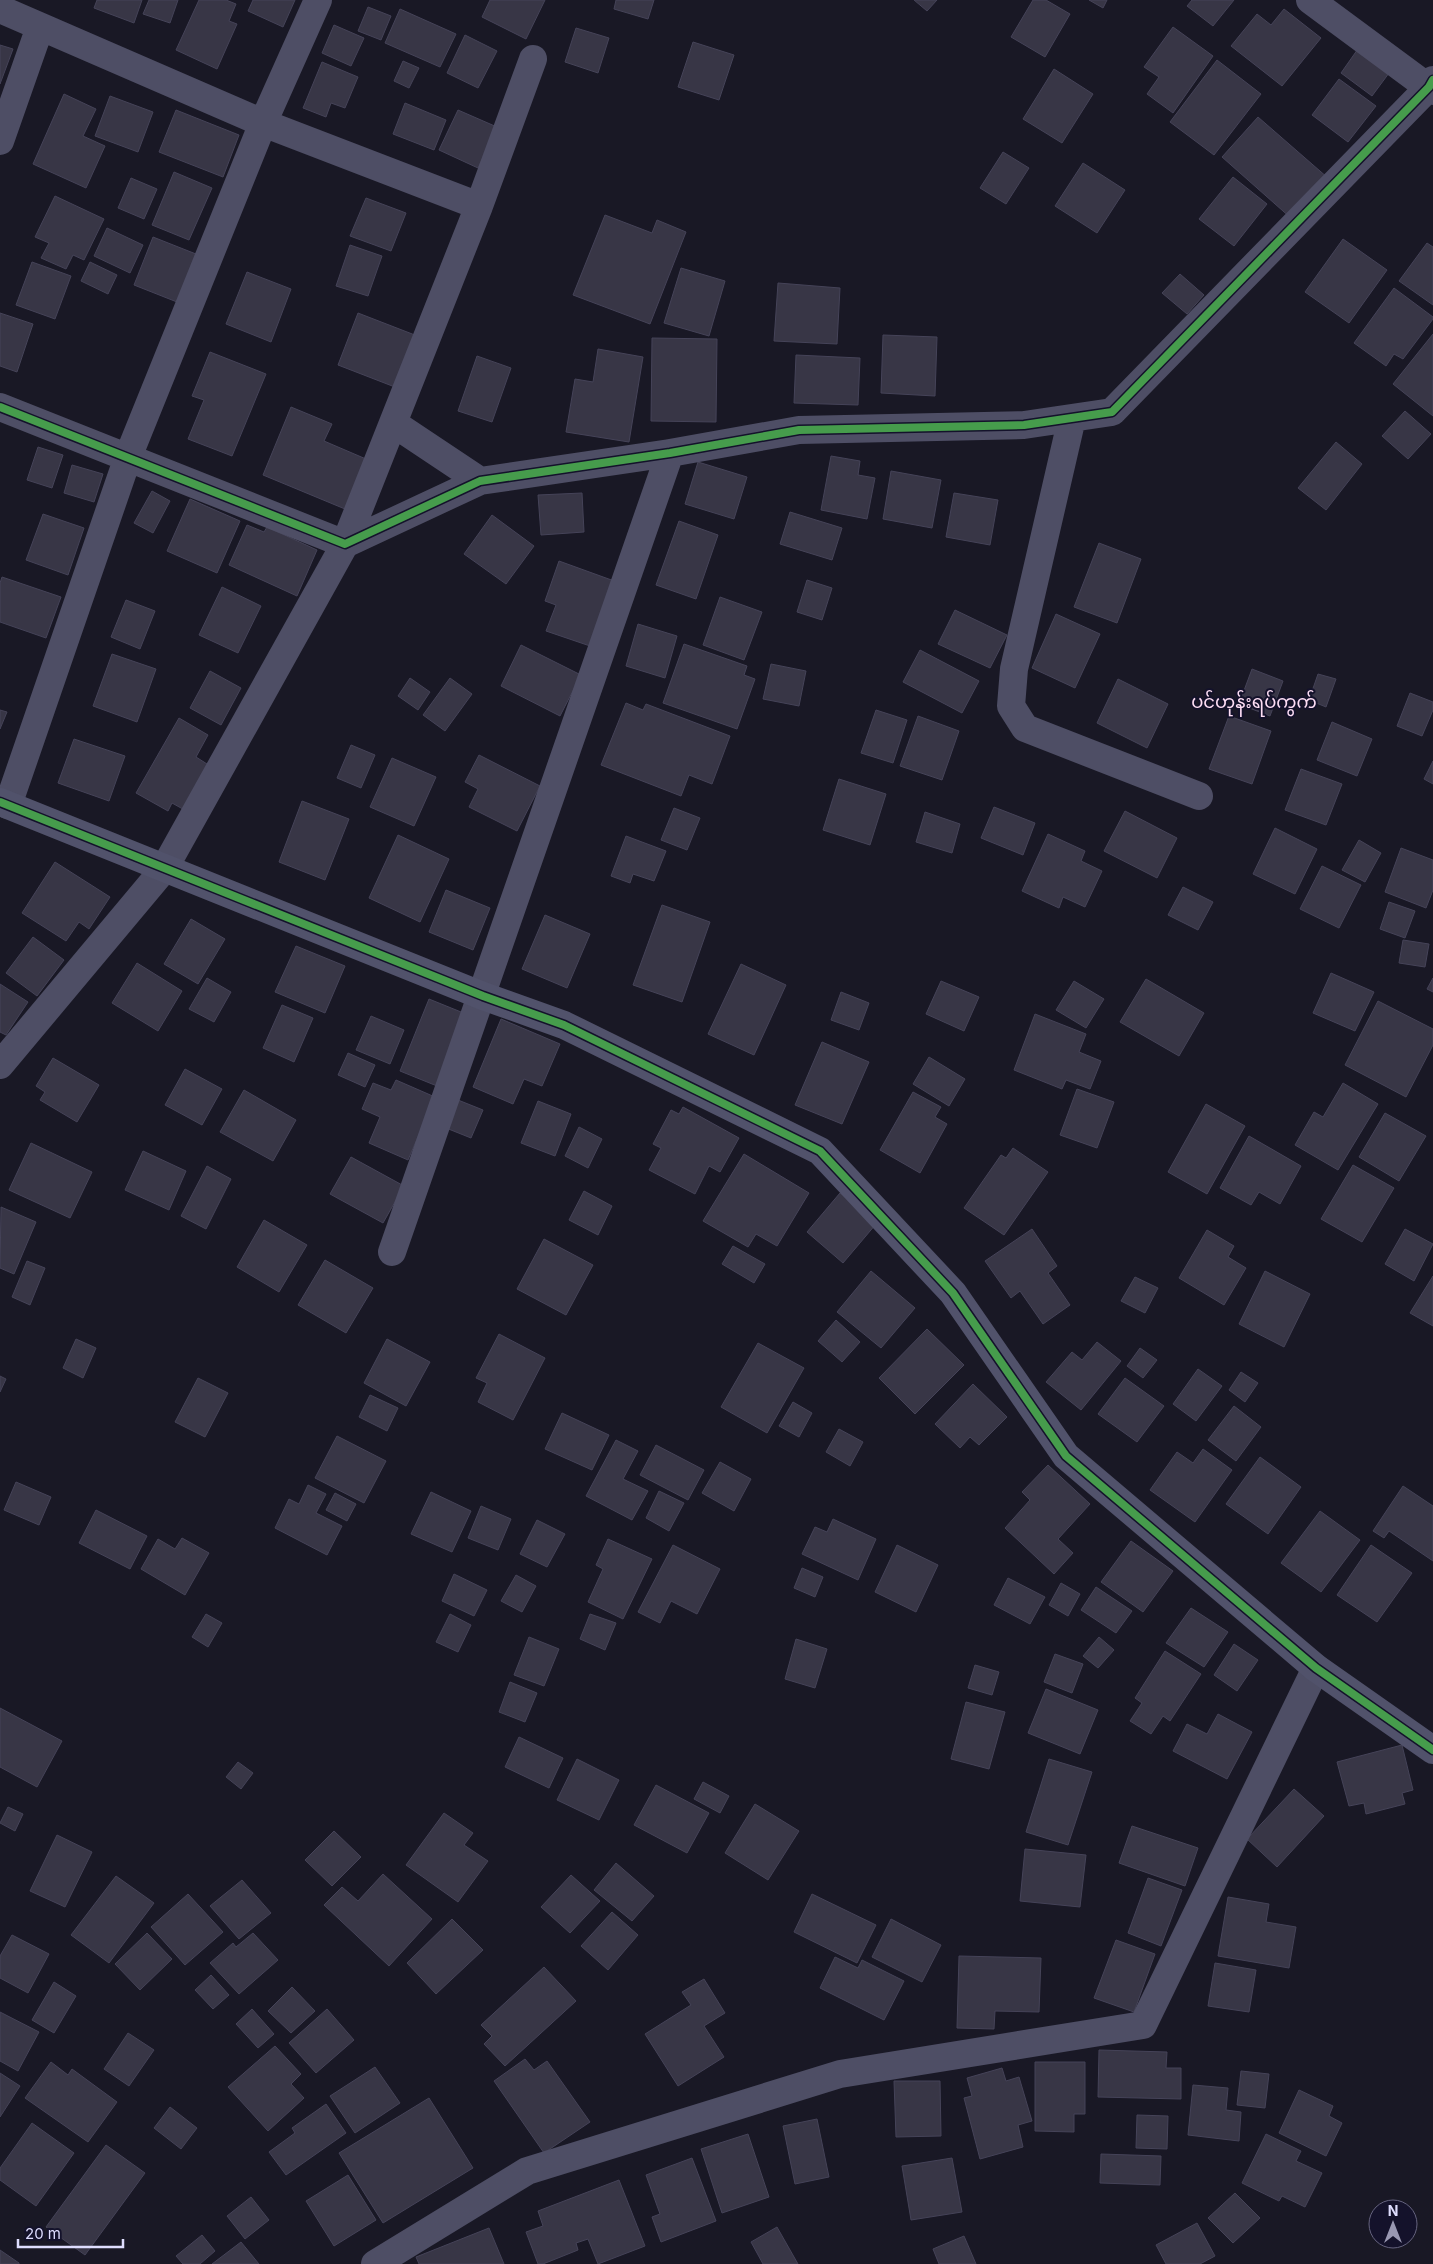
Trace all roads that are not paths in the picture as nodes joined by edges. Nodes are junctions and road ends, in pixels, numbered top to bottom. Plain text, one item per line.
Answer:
1 (318, 0) edge
2 (1310, 0) edge
3 (0, 9) edge
4 (40, 27) junction
5 (533, 59) dead end
6 (1432, 86) edge
7 (263, 123) junction
8 (0, 141) edge
9 (479, 206) junction
10 (0, 407) edge
11 (1072, 418) junction
12 (393, 423) junction
13 (670, 453) junction
14 (128, 458) junction
15 (480, 481) junction
16 (345, 544) junction
17 (1200, 796) dead end
18 (4, 803) edge
19 (164, 869) junction
20 (482, 996) junction
21 (0, 1065) edge
22 (392, 1252) dead end
23 (1316, 1668) junction
24 (1433, 1750) edge
25 (375, 2264) edge

1 - 7 street
2 - 6 street
3 - 4 street
4 - 7 street
4 - 8 street
5 - 9 street
6 - 11 street
7 - 9 street
7 - 14 street
9 - 12 street
10 - 14 street
11 - 13 street
11 - 17 street
12 - 15 street
12 - 16 street
13 - 15 street
13 - 20 street
14 - 16 street
14 - 18 street
15 - 16 street
16 - 19 street
18 - 19 street
19 - 20 street
19 - 21 street
20 - 22 street
20 - 23 street
23 - 24 street
23 - 25 street

